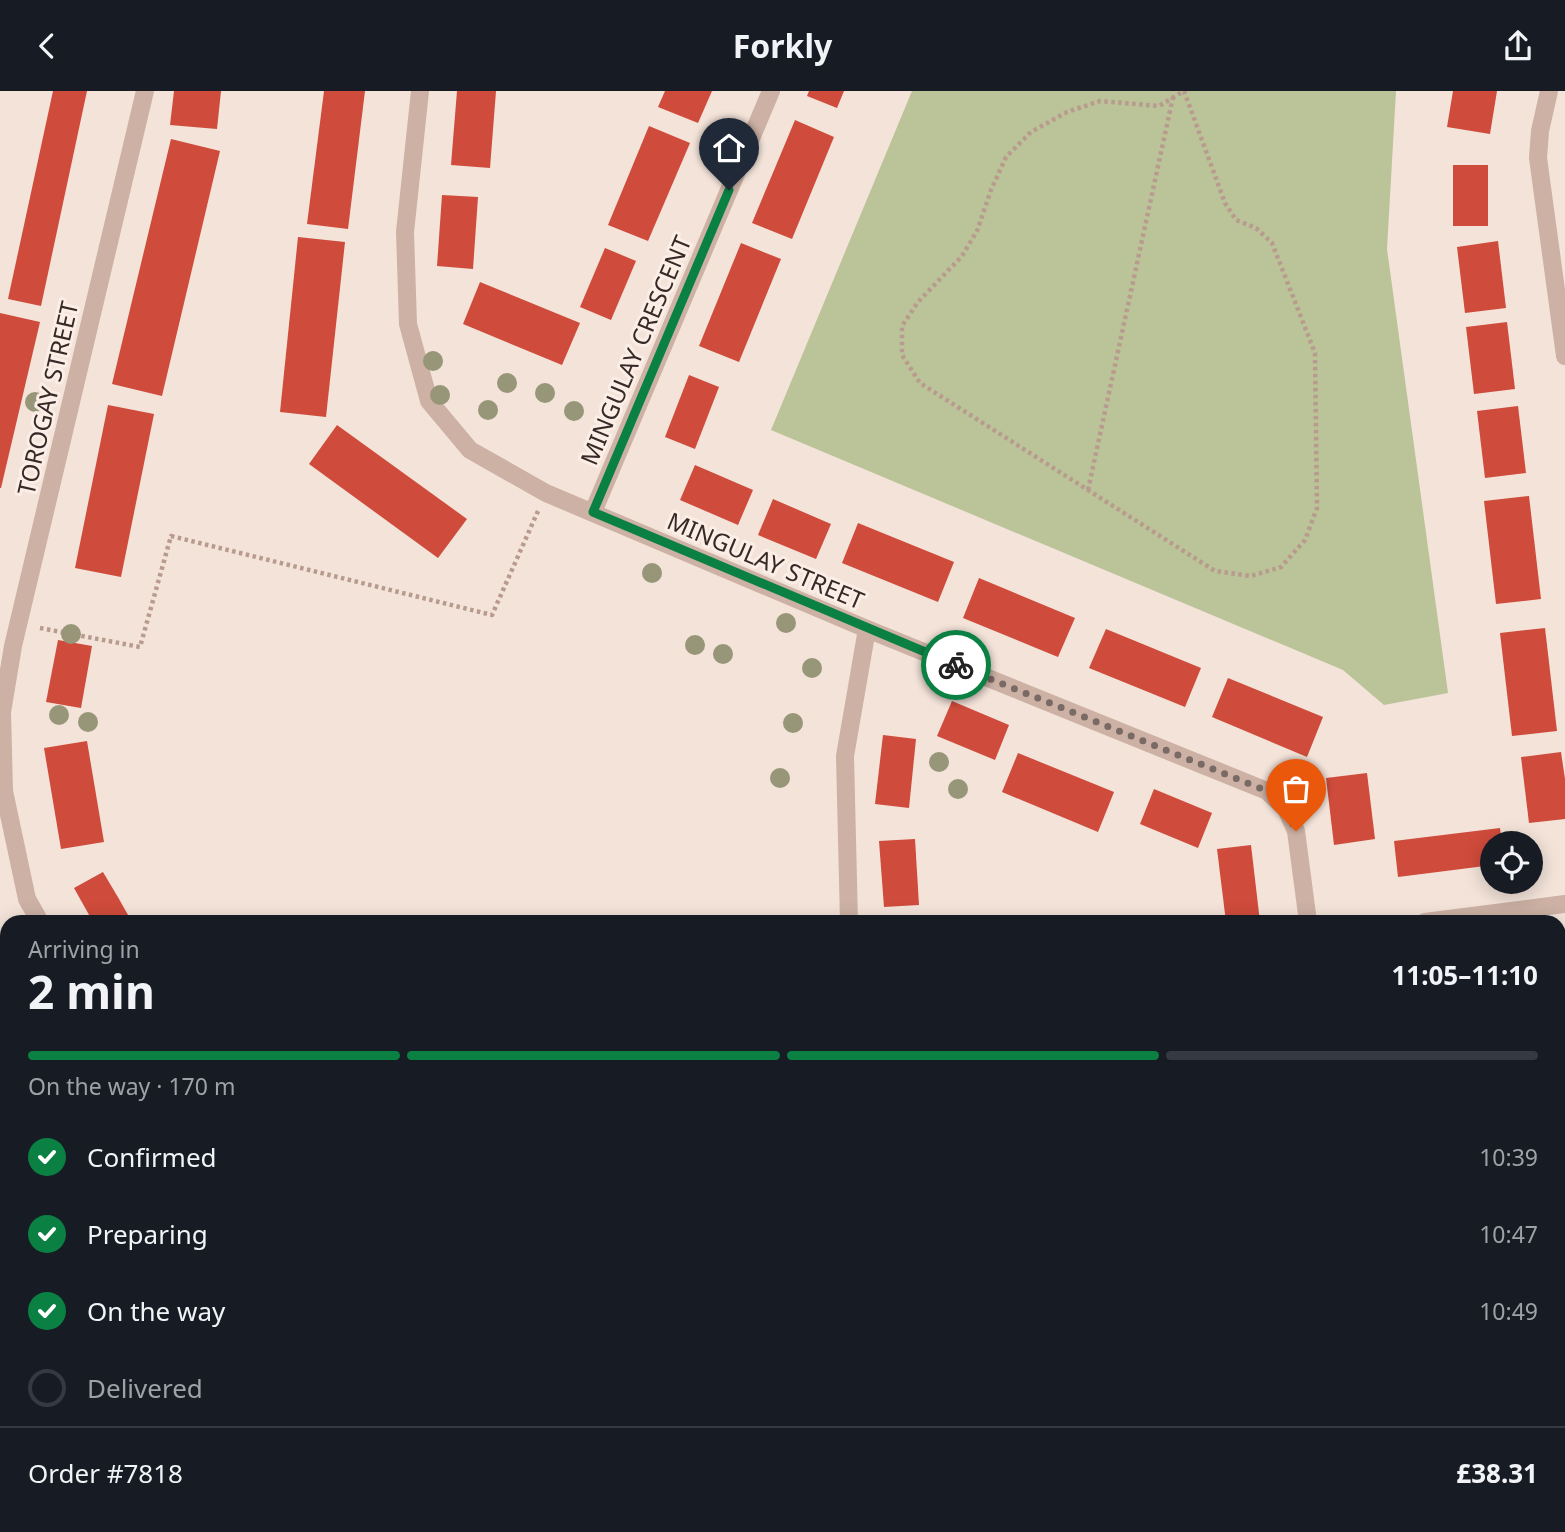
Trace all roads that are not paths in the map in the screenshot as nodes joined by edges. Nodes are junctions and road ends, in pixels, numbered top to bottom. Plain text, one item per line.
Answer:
1 (145, 91) edge
2 (420, 91) edge
3 (771, 91) edge
4 (1549, 91) edge
5 (1565, 356) edge
6 (593, 512) junction
7 (867, 629) junction
8 (7, 645) edge
9 (1565, 904) edge
10 (36, 915) edge
11 (849, 915) edge
12 (1307, 915) edge
13 (1479, 915) edge

1 - 8 street, TOROGAY STREET
2 - 6 street, MINGULAY STREET
3 - 6 street, MINGULAY CRESCENT
4 - 5 street
6 - 7 street, MINGULAY STREET
7 - 11 street
7 - 12 street, MINGULAY STREET
8 - 10 street, TOROGAY STREET
9 - 13 street

